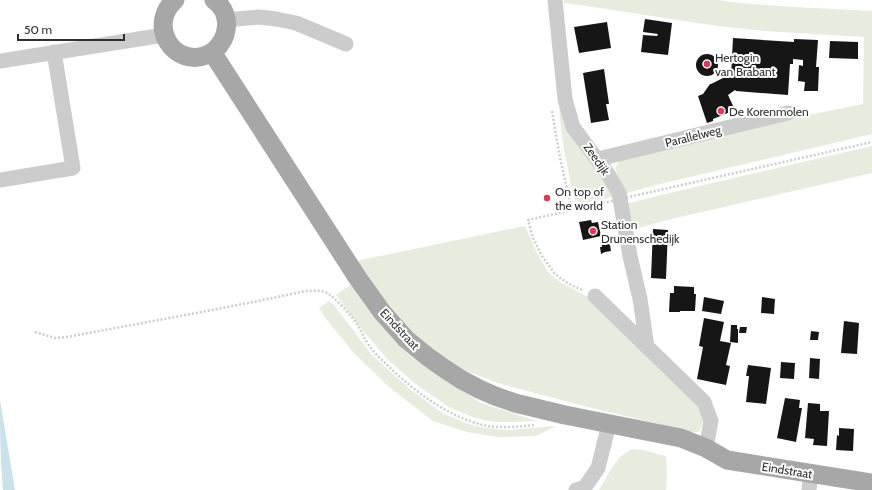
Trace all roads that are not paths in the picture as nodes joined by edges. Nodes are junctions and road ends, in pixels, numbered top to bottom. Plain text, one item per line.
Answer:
1 (175, 0) edge
2 (214, 0) edge
3 (555, 0) edge
4 (226, 20) junction
5 (164, 35) junction
6 (346, 44) dead end
7 (54, 52) junction
8 (212, 52) junction
9 (0, 61) edge
10 (788, 112) dead end
11 (598, 159) junction
12 (0, 180) edge
13 (595, 296) road end
14 (647, 347) junction
15 (609, 424) junction
16 (706, 448) junction
17 (810, 482) edge
18 (872, 483) edge
19 (576, 490) edge

1 - 5 main road
2 - 4 main road
3 - 11 street, Zeedijk
4 - 6 street
4 - 8 main road
5 - 7 street
5 - 8 main road
7 - 9 street
7 - 12 street
8 - 15 main road, Eindstraat
10 - 11 street, Parallelweg
11 - 14 street, Zeedijk
13 - 14 street
14 - 16 street
15 - 16 main road, Eindstraat
15 - 19 street
16 - 17 main road, Eindstraat
17 - 18 main road, Eindstraat

